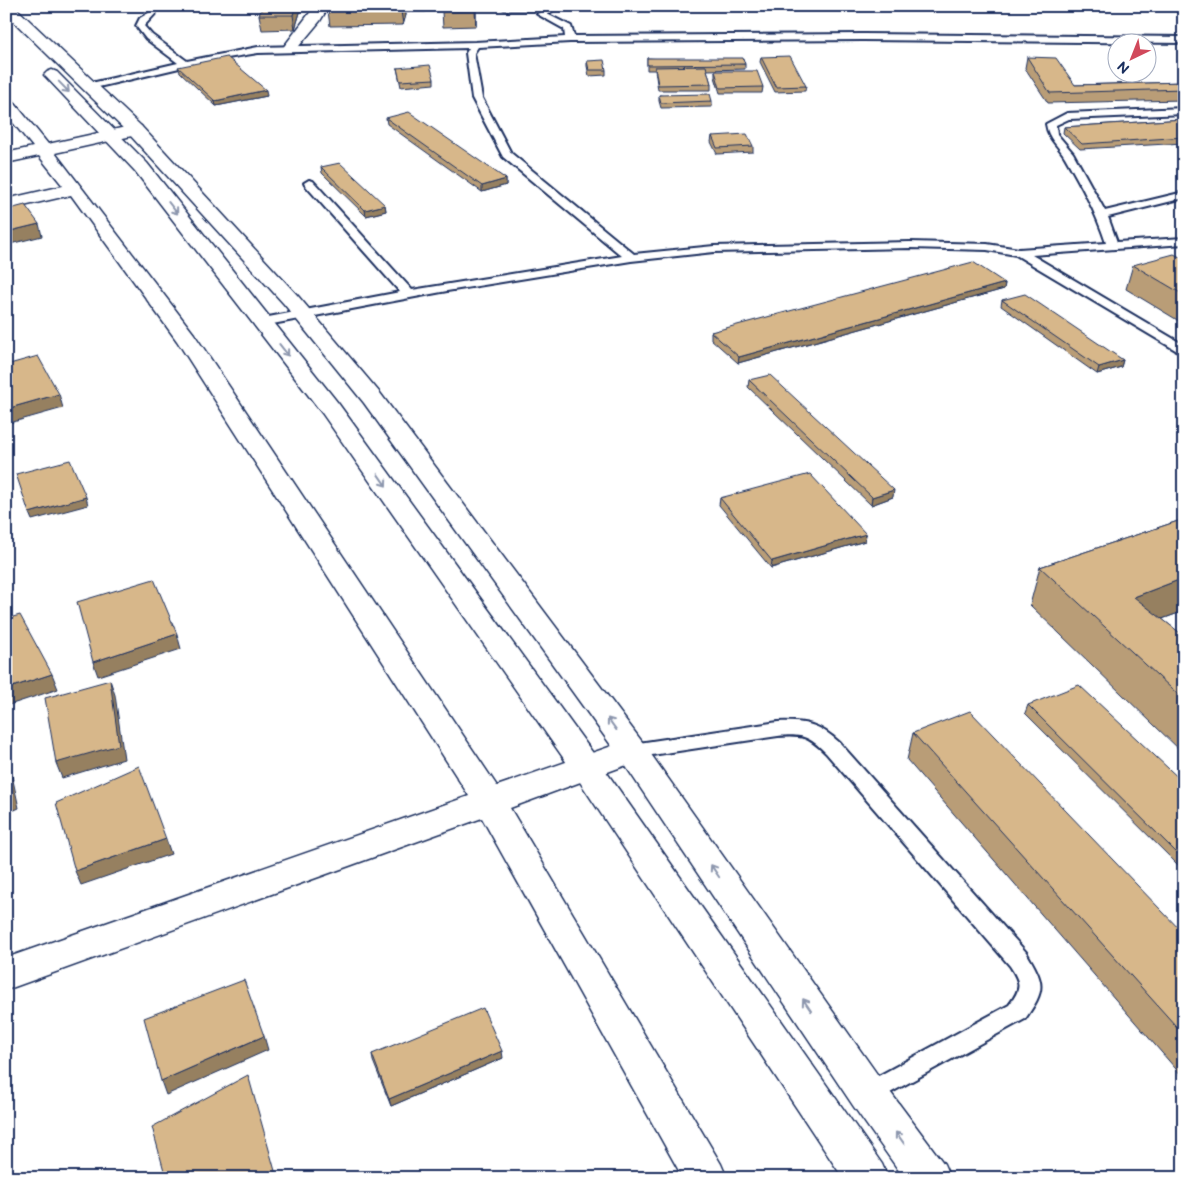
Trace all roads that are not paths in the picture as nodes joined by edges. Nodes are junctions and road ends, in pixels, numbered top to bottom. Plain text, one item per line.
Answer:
1 (6, 6) edge
2 (322, 6) edge
3 (358, 6) edge
4 (505, 6) edge
5 (557, 6) edge
6 (425, 7) edge
7 (152, 13) dead end
8 (418, 20) dead end
9 (6, 27) edge
10 (570, 39) junction
11 (1184, 40) edge
12 (474, 45) junction
13 (289, 49) junction
14 (186, 64) junction
15 (90, 86) junction
16 (6, 103) edge
17 (1184, 111) edge
18 (123, 133) junction
19 (44, 151) junction
20 (6, 158) edge
21 (309, 183) dead end
22 (75, 189) junction
23 (1184, 195) edge
24 (6, 205) edge
25 (1102, 215) junction
26 (1184, 241) edge
27 (1112, 245) junction
28 (1020, 252) junction
29 (631, 258) junction
30 (408, 293) junction
31 (302, 313) junction
32 (262, 322) junction
33 (1184, 351) edge
34 (632, 751) junction
35 (587, 768) junction
36 (489, 801) junction
37 (6, 974) edge
38 (868, 1094) junction
39 (706, 1178) edge
40 (867, 1178) edge
41 (929, 1178) edge

1 - 15 main road
2 - 13 main road
3 - 6 main road
4 - 5 main road
5 - 10 lane
6 - 8 main road
7 - 14 lane
9 -> 18 main road
10 - 11 lane
10 - 12 lane
12 - 13 lane
12 - 29 lane
13 - 14 lane
14 - 15 lane
15 - 18 main road
16 - 19 main road
17 - 25 lane
18 - 19 main road
18 - 31 main road
18 -> 32 main road
19 - 20 main road
19 - 22 main road
21 - 30 lane
22 - 24 main road
22 - 36 main road
23 - 25 lane
25 - 27 lane
26 - 27 lane
27 - 28 lane
28 - 29 lane
28 - 33 lane
29 - 30 lane
30 - 31 lane
31 - 32 lane
34 -> 31 main road
32 -> 35 main road
34 - 35 main road
38 -> 34 main road
34 - 38 lane
35 - 36 main road
35 - 40 main road
36 - 37 main road
36 - 39 main road
41 -> 38 main road

